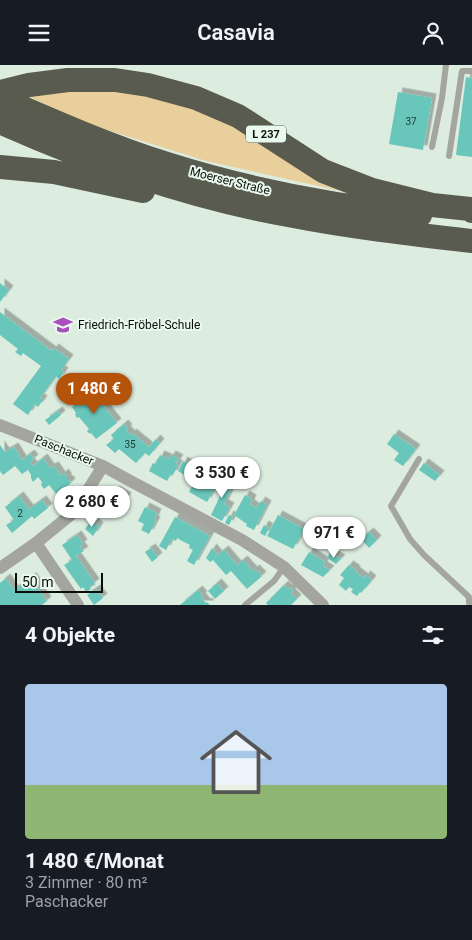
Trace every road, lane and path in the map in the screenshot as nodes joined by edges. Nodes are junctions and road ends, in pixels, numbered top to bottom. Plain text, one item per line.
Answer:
1 (446, 65) edge
2 (472, 71) edge
3 (0, 93) edge
4 (0, 98) edge
5 (0, 123) edge
6 (432, 147) dead end
7 (449, 156) dead end
8 (0, 167) edge
9 (218, 200) junction
10 (472, 211) edge
11 (472, 219) edge
12 (472, 241) edge
13 (0, 425) edge
14 (419, 459) dead end
15 (103, 466) junction
16 (36, 543) junction
17 (284, 567) junction
18 (0, 568) edge
19 (470, 604) edge
20 (78, 605) edge
21 (245, 605) edge
22 (323, 605) edge

1 - 6 lane
2 - 7 lane
3 - 10 highway, L 237
4 - 11 highway, Moerser Straße
5 - 9 highway, Moerser Straße
8 - 9 highway
9 - 12 highway, Moerser Straße
13 - 15 street, Paschacker
14 - 19 lane
15 - 16 street
15 - 17 street, Paschacker
16 - 18 street
16 - 20 street
17 - 21 lane
17 - 22 street, Paschacker

